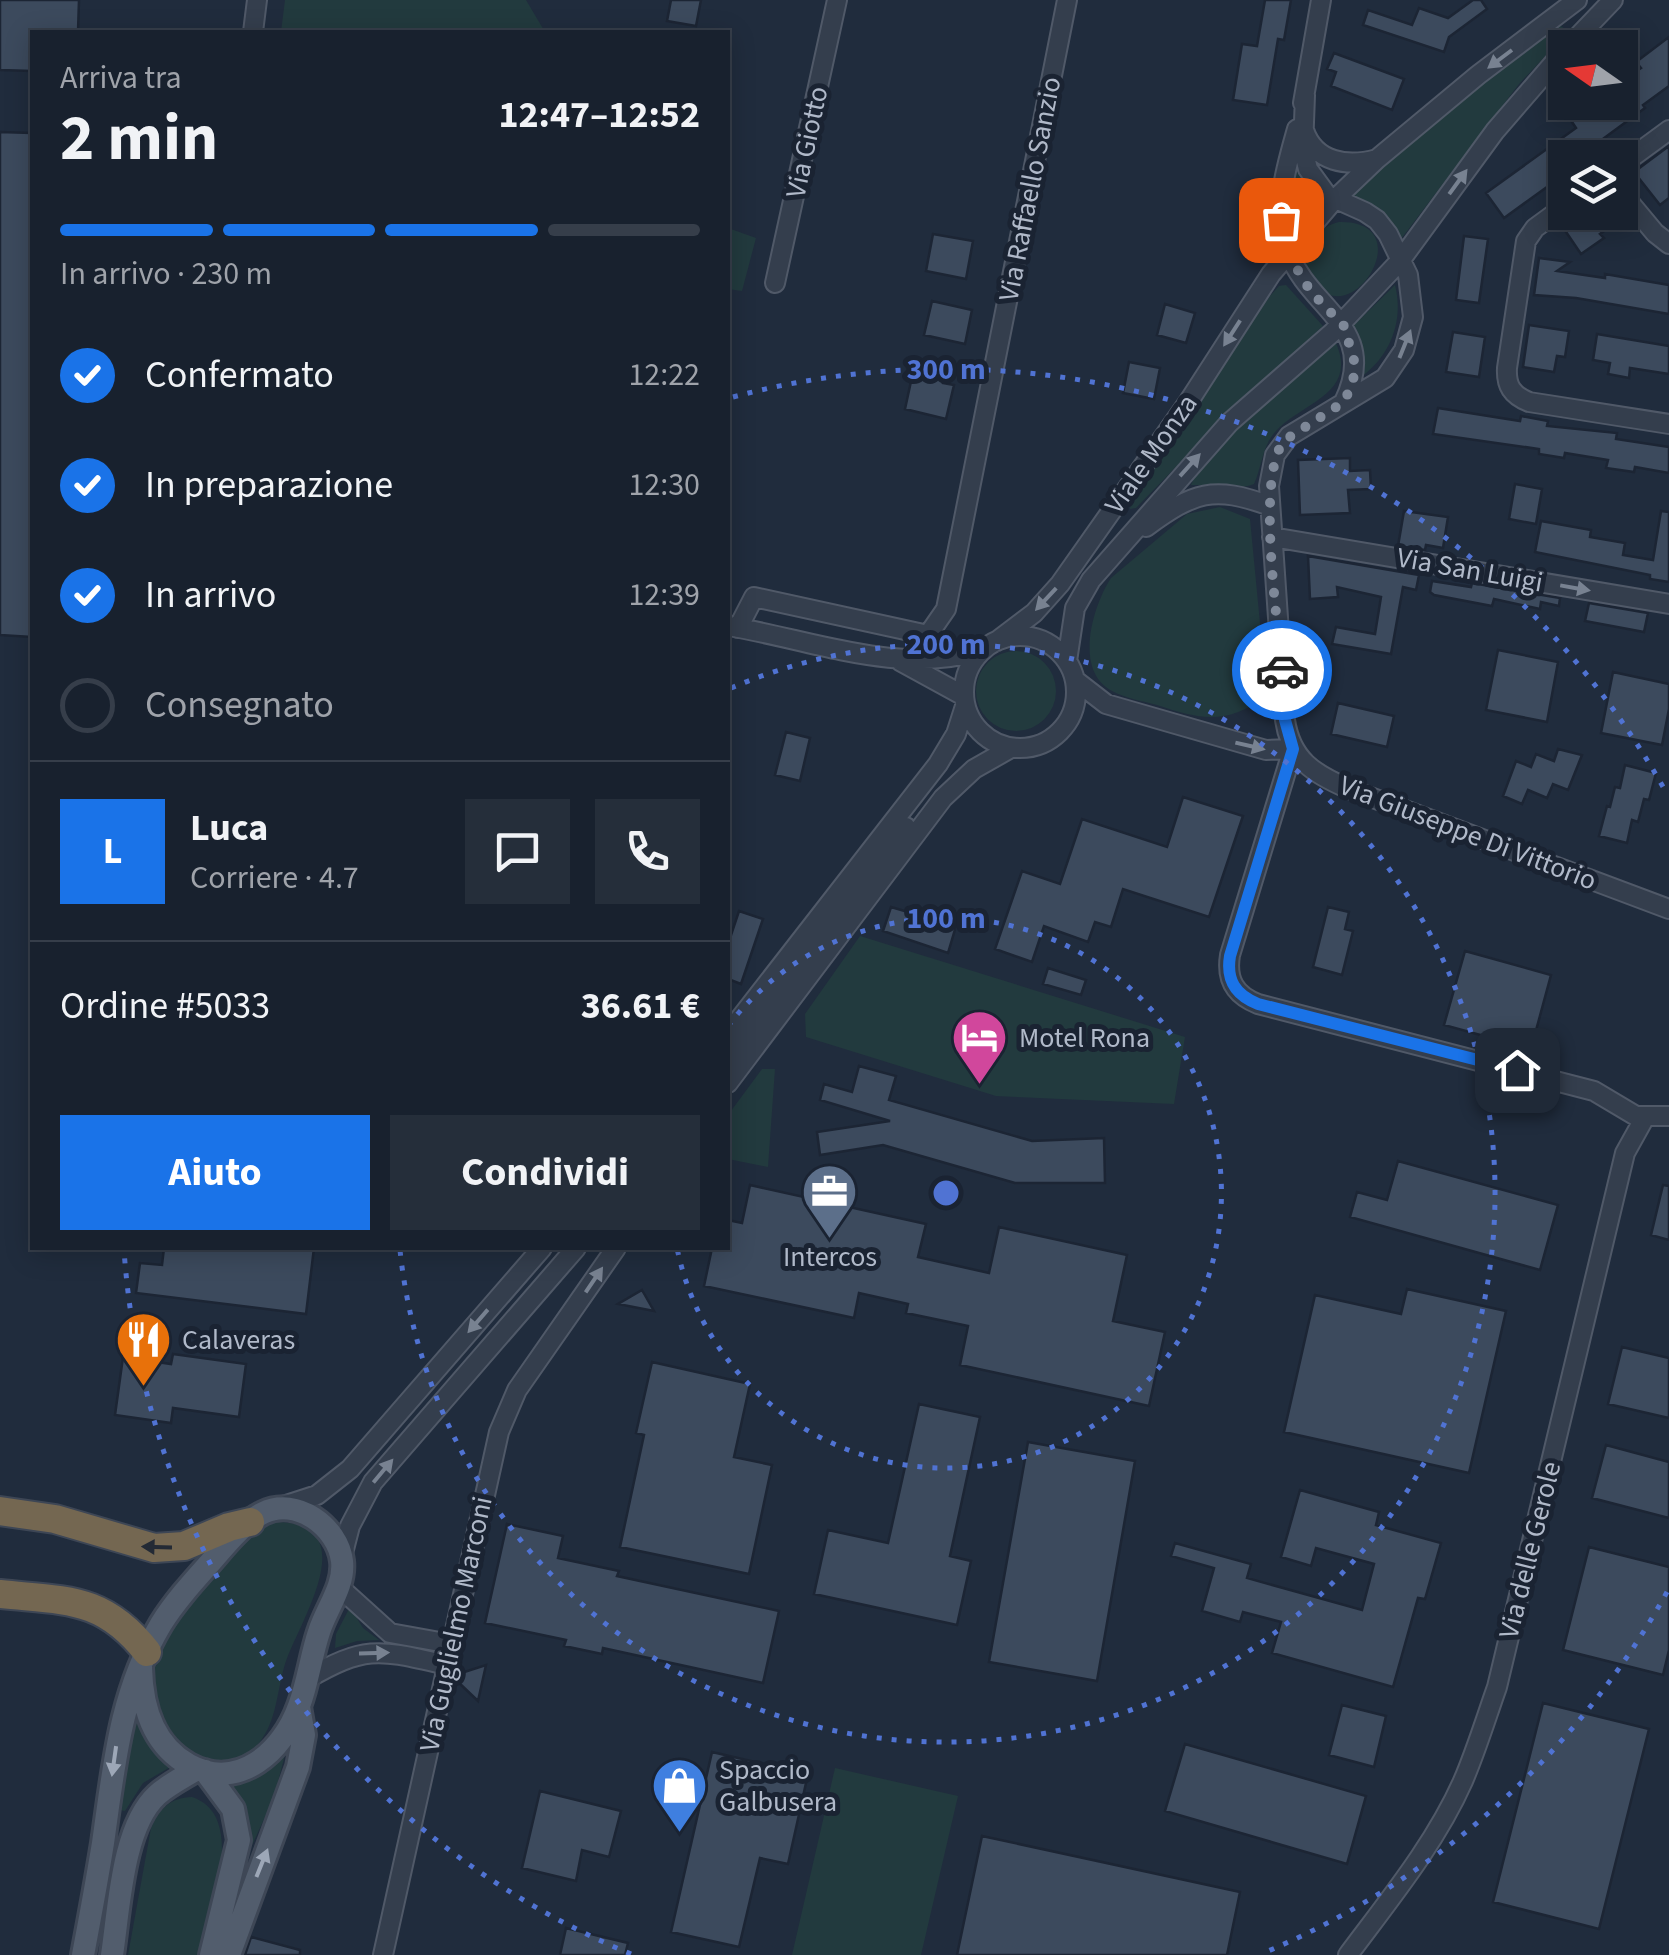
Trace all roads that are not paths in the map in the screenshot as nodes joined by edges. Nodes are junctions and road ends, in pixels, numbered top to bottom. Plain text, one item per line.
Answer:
1 (257, 0) edge
2 (837, 0) edge
3 (1066, 0) edge
4 (1321, 0) edge
5 (1577, 0) edge
6 (1613, 0) edge
7 (254, 30) edge
8 (1584, 30) edge
9 (1548, 69) edge
10 (1305, 95) junction
11 (1304, 130) junction
12 (1669, 130) edge
13 (1638, 153) edge
14 (1377, 159) junction
15 (1334, 200) junction
16 (1638, 213) edge
17 (1548, 218) edge
18 (1669, 244) edge
19 (1288, 254) junction
20 (1400, 260) junction
21 (774, 283) dead end
22 (1342, 322) junction
23 (1344, 402) junction
24 (1669, 424) edge
25 (1270, 506) junction
26 (1272, 537) junction
27 (1121, 545) junction
28 (1669, 604) edge
29 (733, 627) edge
30 (990, 645) junction
31 (900, 661) junction
32 (1067, 661) junction
33 (1075, 680) junction
34 (964, 701) junction
35 (1106, 704) junction
36 (1068, 722) junction
37 (1006, 747) junction
38 (1293, 749) junction
39 (1661, 906) edge
40 (730, 1031) edge
41 (730, 1052) edge
42 (730, 1080) edge
43 (1669, 1116) edge
44 (1646, 1117) junction
45 (540, 1250) edge
46 (574, 1250) edge
47 (615, 1250) edge
48 (0, 1511) edge
49 (258, 1516) junction
50 (342, 1558) junction
51 (338, 1586) junction
52 (0, 1594) edge
53 (451, 1644) junction
54 (144, 1660) junction
55 (447, 1665) junction
56 (306, 1680) junction
57 (299, 1707) junction
58 (201, 1770) junction
59 (83, 1955) edge
60 (112, 1955) edge
61 (211, 1955) edge
62 (229, 1955) edge
63 (383, 1955) edge
64 (1348, 1955) edge

1 - 7 street
2 - 21 street, Via Giotto
3 - 29 street, Via Raffaello Sanzio
4 - 10 street
5 -> 14 street, Viale Monza
6 - 8 street, Viale Monza
20 -> 9 street, Viale Monza
10 - 11 street
10 - 19 street
11 - 14 street
11 - 15 street
12 - 13 street
14 - 15 street, Viale Monza
15 - 19 street, Viale Monza
15 - 20 street
16 - 18 street
17 - 24 street
19 - 22 street
19 -> 30 street, Viale Monza
20 - 22 street, Viale Monza
23 -> 20 street
22 - 23 street
27 -> 22 street, Viale Monza
23 - 25 street
25 - 26 street
25 - 27 street
26 -> 28 street, Via San Luigi
26 - 38 street
27 - 32 street, Viale Monza
29 - 31 street
30 - 31 street
30 - 32 street
30 - 34 street
31 - 34 street
32 - 33 street
33 - 35 street
33 - 36 street
34 - 37 street
34 - 40 street
35 - 36 street
35 -> 38 street
36 - 37 street
37 - 41 street
37 - 42 street
38 - 39 street, Via Giuseppe Di Vittorio
38 - 44 street
43 - 44 street
44 - 64 street, Via delle Gerole
45 -> 49 street
50 -> 46 street
53 -> 47 street, Via Guglielmo Marconi
49 -> 48 highway
49 - 50 main road
49 - 54 main road
50 - 51 main road
51 - 53 street
51 - 56 main road
52 - 54 highway
53 - 55 street, Via Guglielmo Marconi
54 - 58 main road
54 -> 59 main road
56 -> 55 street
55 - 63 street, Via Guglielmo Marconi
56 - 57 main road
57 - 58 main road
62 -> 57 main road
58 - 60 main road
58 - 61 main road

